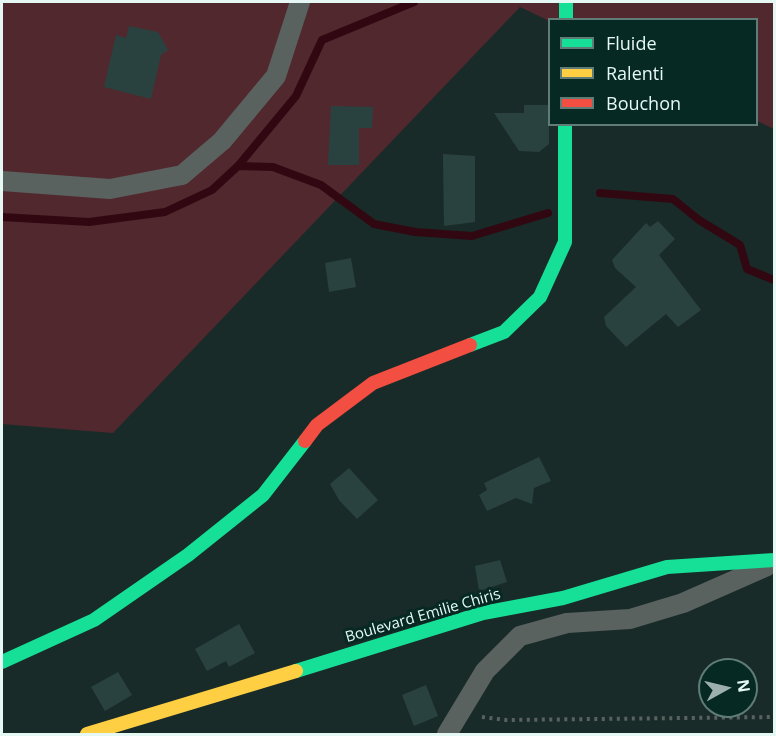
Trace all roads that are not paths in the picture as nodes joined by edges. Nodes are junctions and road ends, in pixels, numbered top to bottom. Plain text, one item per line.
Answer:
1 (300, 2) edge
2 (566, 2) edge
3 (566, 18) edge
4 (565, 126) edge
5 (2, 181) edge
6 (774, 561) edge
7 (2, 662) edge
8 (87, 735) edge
9 (447, 735) edge

1 - 5 street
2 - 3 main road
4 - 7 main road
6 - 8 main road, Boulevard Emilie Chiris
6 - 9 street

